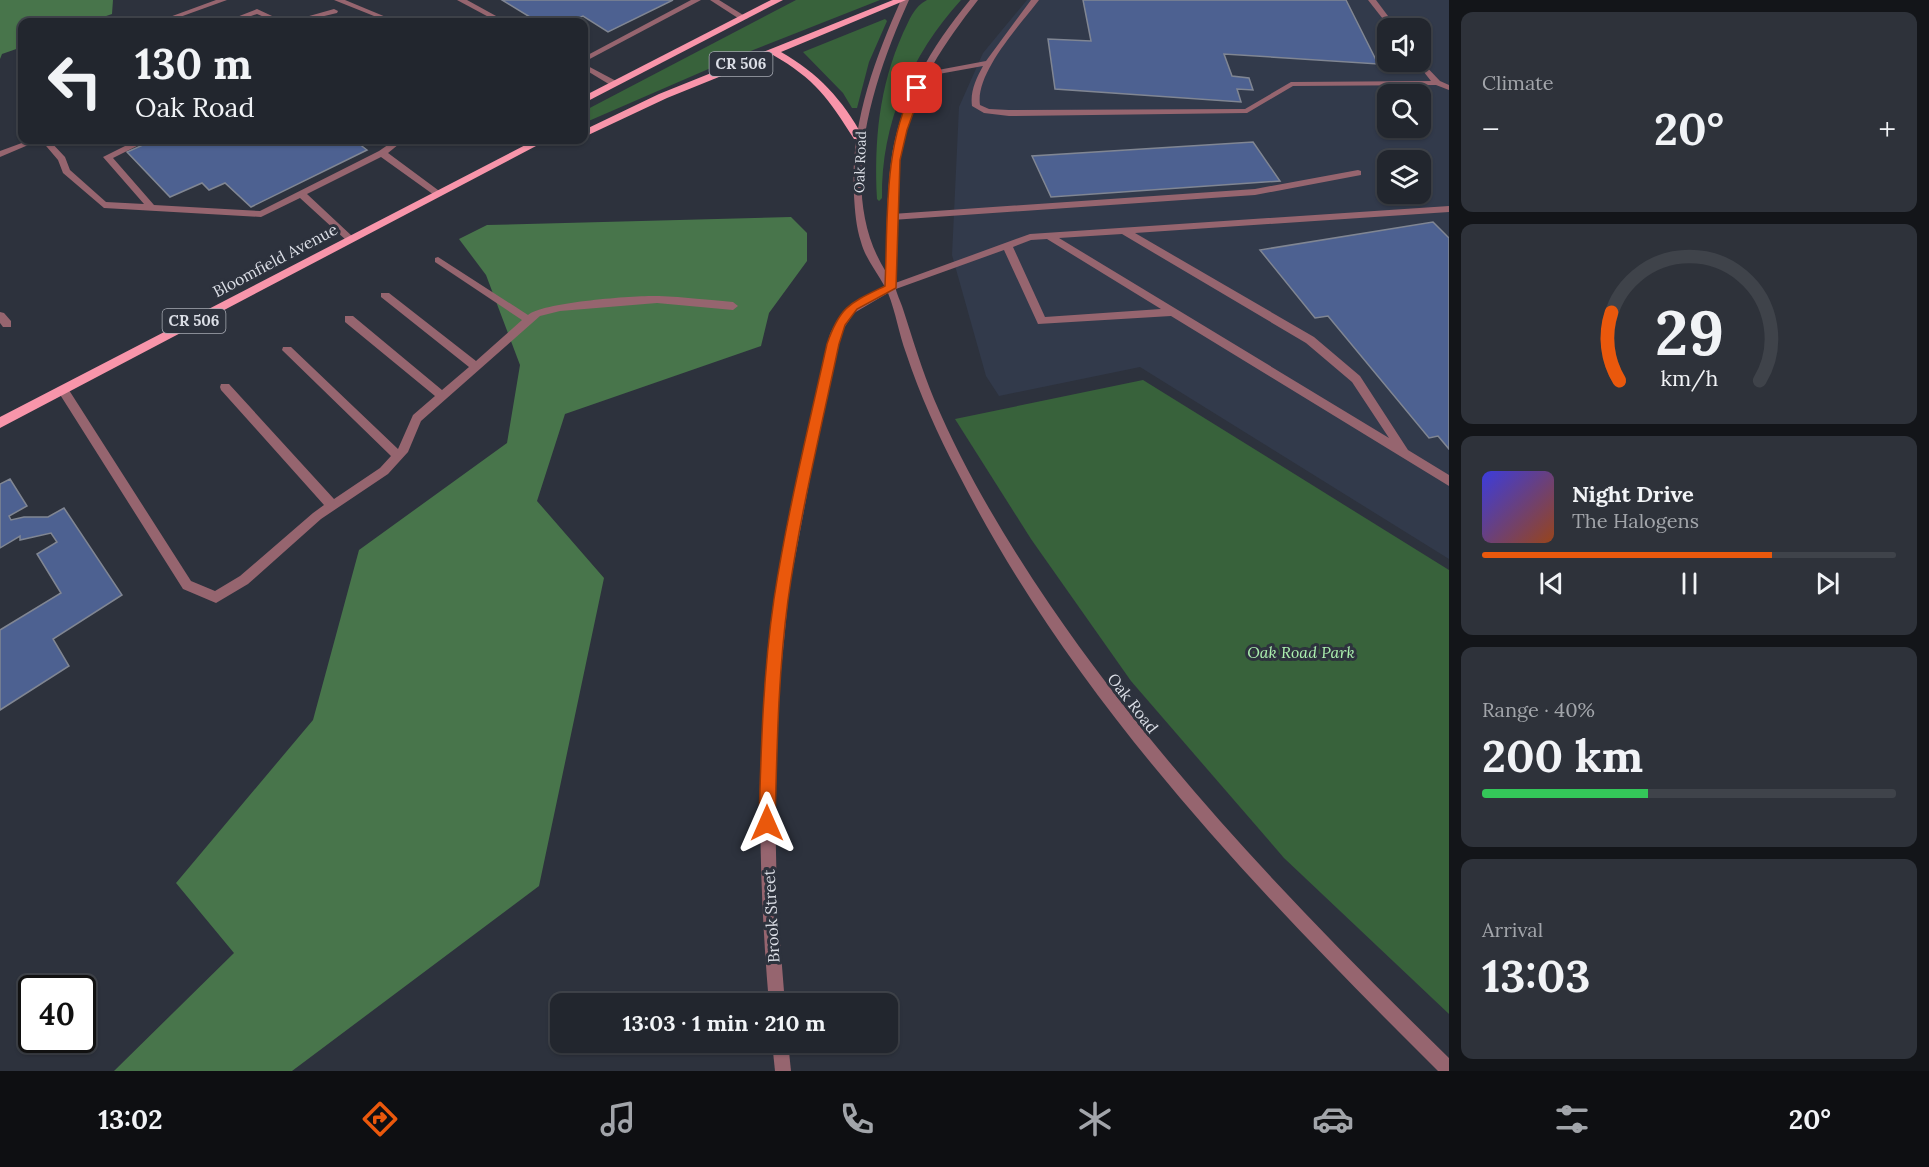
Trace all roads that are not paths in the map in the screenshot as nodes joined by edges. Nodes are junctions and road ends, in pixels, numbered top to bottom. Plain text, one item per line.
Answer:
1 (223, 0) edge
2 (338, 0) edge
3 (461, 0) edge
4 (697, 0) edge
5 (714, 0) edge
6 (778, 0) edge
7 (903, 0) edge
8 (975, 0) edge
9 (1035, 0) edge
10 (1372, 0) edge
11 (334, 11) dead end
12 (171, 18) edge
13 (239, 18) edge
14 (272, 18) edge
15 (307, 18) edge
16 (384, 18) edge
17 (495, 18) edge
18 (744, 18) junction
19 (1386, 18) edge
20 (771, 51) junction
21 (588, 58) edge
22 (989, 63) junction
23 (588, 68) edge
24 (1428, 72) edge
25 (922, 75) junction
26 (1437, 83) junction
27 (615, 84) junction
28 (1449, 88) edge
29 (588, 98) edge
30 (588, 132) edge
31 (858, 137) junction
32 (26, 144) edge
33 (49, 144) edge
34 (137, 144) edge
35 (394, 144) edge
36 (529, 144) edge
37 (382, 153) junction
38 (0, 154) edge
39 (1358, 173) dead end
40 (301, 194) junction
41 (437, 194) junction
42 (151, 207) junction
43 (1449, 209) edge
44 (892, 217) junction
45 (1123, 231) junction
46 (1049, 236) junction
47 (350, 239) junction
48 (1007, 244) junction
49 (438, 260) dead end
50 (890, 288) junction
51 (385, 295) dead end
52 (733, 306) dead end
53 (1173, 312) junction
54 (349, 319) dead end
55 (529, 320) junction
56 (287, 350) dead end
57 (475, 366) junction
58 (225, 387) dead end
59 (63, 390) junction
60 (441, 395) junction
61 (0, 423) edge
62 (1405, 453) junction
63 (398, 456) junction
64 (1449, 481) edge
65 (332, 505) junction
66 (776, 993) edge
67 (781, 1053) edge
68 (1449, 1070) edge
69 (783, 1071) edge

1 - 12 street
2 - 16 street
3 - 17 street
4 - 21 street
5 - 18 street
6 - 18 main road, CR 506
7 - 20 main road, CR 506
7 - 31 street, Oak Road
8 - 25 street, Oak Road
9 - 22 street
10 - 19 street
11 - 15 street
13 - 14 street
18 - 27 main road, CR 506
20 - 30 main road, CR 506
20 - 31 main road
22 - 25 street
22 - 26 street
23 - 27 street
24 - 26 street
25 - 44 street, Oak Road
26 - 28 street
27 - 29 main road, CR 506
31 - 50 street, Oak Road
32 - 38 street
33 - 42 street
34 - 42 street
35 - 37 street
36 - 41 main road, Bloomfield Avenue / CR 506
37 - 40 street
37 - 41 street
39 - 44 street
40 - 42 street
40 - 47 street
41 - 47 main road, Bloomfield Avenue / CR 506
43 - 45 street, Brook Street
44 - 50 street, Oak Road
45 - 46 street, Brook Street
45 - 62 street
46 - 48 street, Brook Street
46 - 53 street
47 - 59 main road, Bloomfield Avenue / CR 506
48 - 50 street, Brook Street
48 - 53 street
49 - 55 street
50 - 66 street, Brook Street
50 - 68 street, Oak Road
51 - 57 street
52 - 55 street
53 - 62 street
54 - 60 street
55 - 57 street
56 - 63 street
57 - 60 street
58 - 65 street
59 - 61 main road, Bloomfield Avenue / CR 506
59 - 65 street
60 - 63 street
62 - 64 street
63 - 65 street
67 - 69 street

